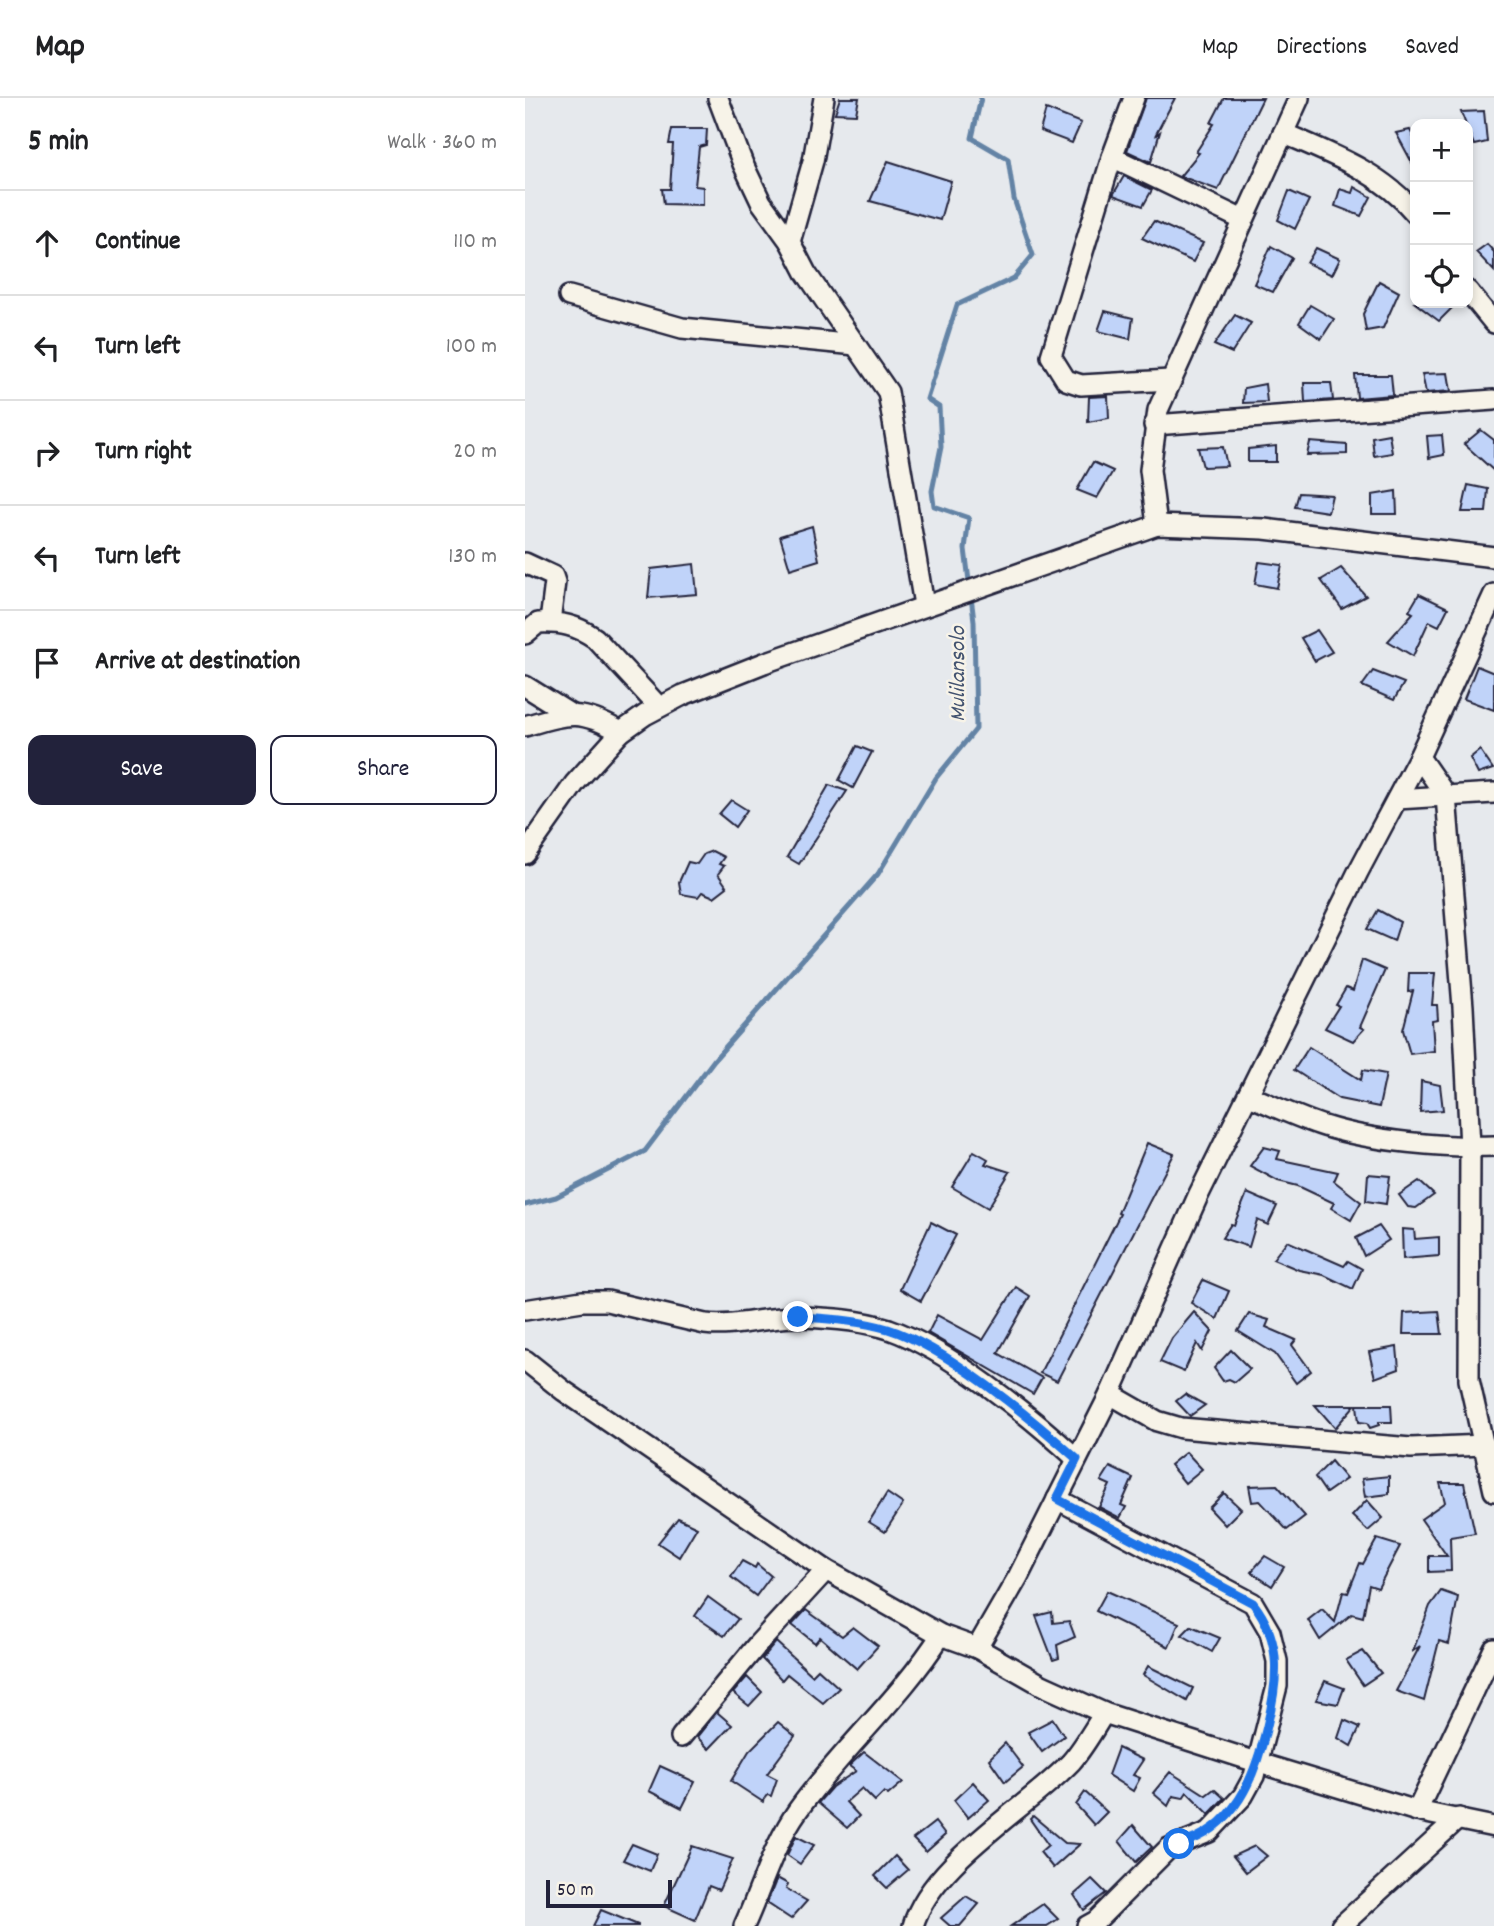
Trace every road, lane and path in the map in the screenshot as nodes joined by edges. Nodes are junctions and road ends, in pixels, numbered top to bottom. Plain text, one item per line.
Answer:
1 (718, 98) edge
2 (824, 98) edge
3 (1134, 98) edge
4 (1299, 98) edge
5 (1283, 133) junction
6 (1112, 157) junction
7 (1410, 208) edge
8 (1243, 220) junction
9 (790, 242) junction
10 (569, 296) dead end
11 (1473, 297) edge
12 (1494, 323) edge
13 (856, 345) junction
14 (1170, 380) junction
15 (1494, 400) edge
16 (1154, 425) junction
17 (1157, 525) junction
18 (1494, 557) edge
19 (525, 563) edge
20 (1494, 594) edge
21 (924, 605) junction
22 (549, 622) junction
23 (525, 634) edge
24 (525, 686) edge
25 (659, 707) junction
26 (570, 714) junction
27 (525, 726) edge
28 (621, 732) junction
29 (1419, 757) junction
30 (1494, 793) edge
31 (1446, 796) junction
32 (1398, 799) junction
33 (525, 854) edge
34 (1249, 1096) junction
35 (1494, 1146) edge
36 (1470, 1147) junction
37 (525, 1310) edge
38 (525, 1360) edge
39 (1109, 1394) junction
40 (1485, 1445) junction
41 (1077, 1459) junction
42 (1494, 1491) edge
43 (1057, 1499) junction
44 (826, 1570) junction
45 (941, 1635) junction
46 (977, 1648) junction
47 (1494, 1649) edge
48 (1104, 1713) junction
49 (681, 1737) dead end
50 (1259, 1763) junction
51 (1417, 1811) junction
52 (1459, 1818) junction
53 (1494, 1827) edge
54 (744, 1926) edge
55 (913, 1926) edge
56 (1087, 1926) edge
57 (1341, 1926) edge

1 - 9 street
2 - 9 street
3 - 6 street
4 - 5 street
5 - 7 street
5 - 8 street
6 - 8 street
6 - 14 street
8 - 14 street
9 - 13 street
10 - 13 street
11 - 12 street
13 - 21 street
14 - 16 street
15 - 16 street
16 - 17 street
17 - 18 street
17 - 21 street
19 - 22 street
20 - 29 street
21 - 25 street
22 - 23 street
22 - 25 street
24 - 26 street
25 - 28 street
26 - 27 street
26 - 28 street
28 - 33 street
29 - 31 street
29 - 32 street
30 - 31 street
31 - 32 street
31 - 36 street
32 - 34 street
34 - 36 street
34 - 39 street
35 - 36 street
36 - 40 street
37 - 41 street
38 - 44 street
39 - 40 street
39 - 41 street
40 - 42 street
41 - 43 street
43 - 46 street
43 - 50 street
44 - 45 street
44 - 49 street
45 - 46 street
45 - 54 street
46 - 48 street
47 - 51 street
48 - 50 street
48 - 55 street
50 - 51 street
50 - 56 street
51 - 52 street
52 - 53 street
52 - 57 street

